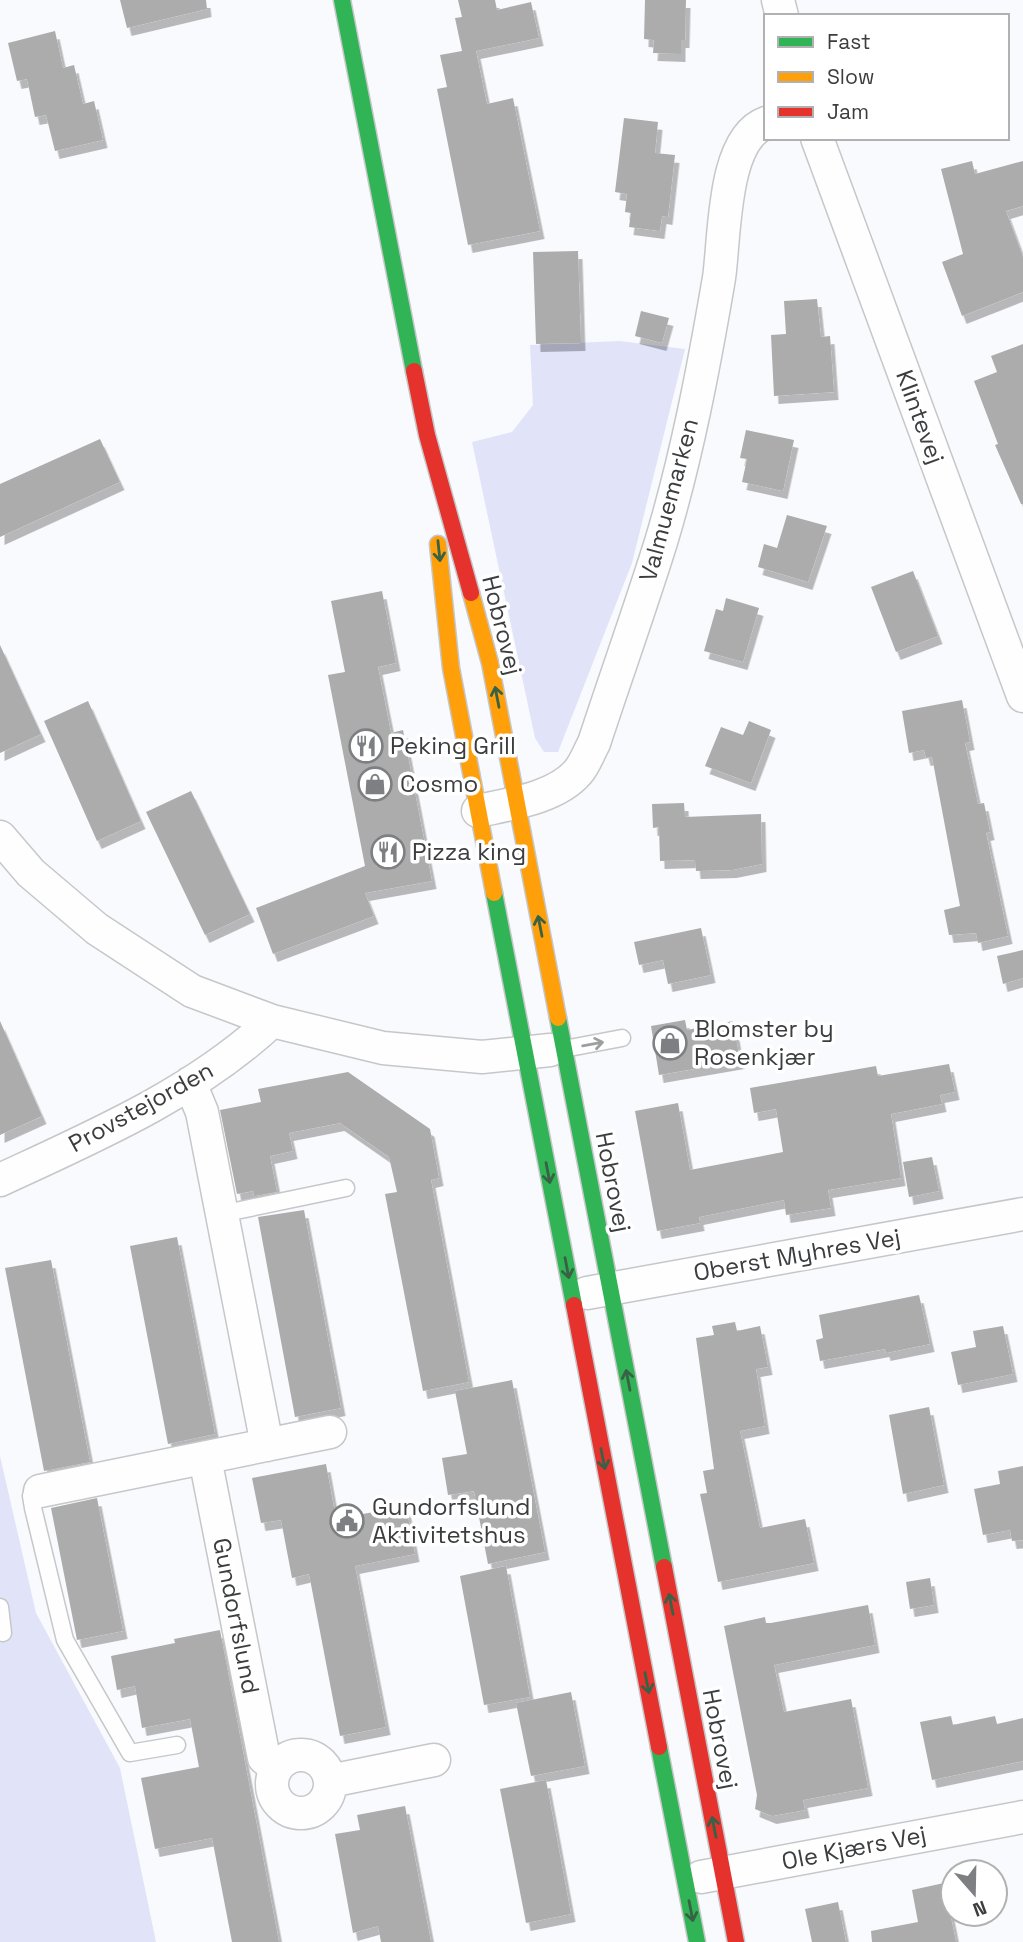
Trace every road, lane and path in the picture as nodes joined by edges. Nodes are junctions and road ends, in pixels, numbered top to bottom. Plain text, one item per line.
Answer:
1 (342, 0) edge
2 (764, 124) edge
3 (818, 140) edge
4 (427, 435) junction
5 (1023, 696) edge
6 (516, 803) junction
7 (478, 811) junction
8 (0, 837) edge
9 (272, 1021) junction
10 (622, 1038) dead end
11 (564, 1049) junction
12 (525, 1052) junction
13 (190, 1083) junction
14 (0, 1180) edge
15 (346, 1188) dead end
16 (221, 1214) junction
17 (1023, 1214) edge
18 (610, 1288) junction
19 (572, 1296) junction
20 (330, 1433) dead end
21 (267, 1446) junction
22 (205, 1458) junction
23 (40, 1491) joint
24 (0, 1607) edge
25 (3, 1633) dead end
26 (177, 1745) dead end
27 (434, 1760) dead end
28 (276, 1768) junction
29 (330, 1781) junction
30 (1023, 1817) edge
31 (723, 1873) junction
32 (685, 1880) junction
33 (697, 1942) edge
34 (736, 1942) edge

1 - 4 main road, Hobrovej
2 - 6 street, Valmuemarken
3 - 5 street, Klintevej
6 -> 4 main road, Hobrovej
4 -> 7 main road, Hobrovej
6 - 7 street, Valmuemarken
11 -> 6 main road, Hobrovej
7 - 12 main road, Hobrovej
8 - 9 street
9 - 12 street
9 - 13 street, Provstejorden
11 -> 10 lane
11 - 12 street
11 - 18 main road, Hobrovej
12 -> 19 main road, Hobrovej
13 - 14 street, Provstejorden
13 - 16 street
15 - 16 lane
16 - 21 street
17 - 18 street, Oberst Myhres Vej
18 - 19 street, Oberst Myhres Vej
31 -> 18 main road, Hobrovej
19 -> 32 main road, Hobrovej
20 - 21 street
21 - 22 street
22 - 23 street
22 - 28 street, Gundorfslund
23 - 26 lane
24 - 25 lane
27 - 29 street
28 - 29 street
28 - 29 street, Gundorfslund
30 - 31 street, Ole Kjærs Vej
31 - 32 street, Ole Kjærs Vej
31 - 34 main road, Hobrovej
32 -> 33 main road, Hobrovej

